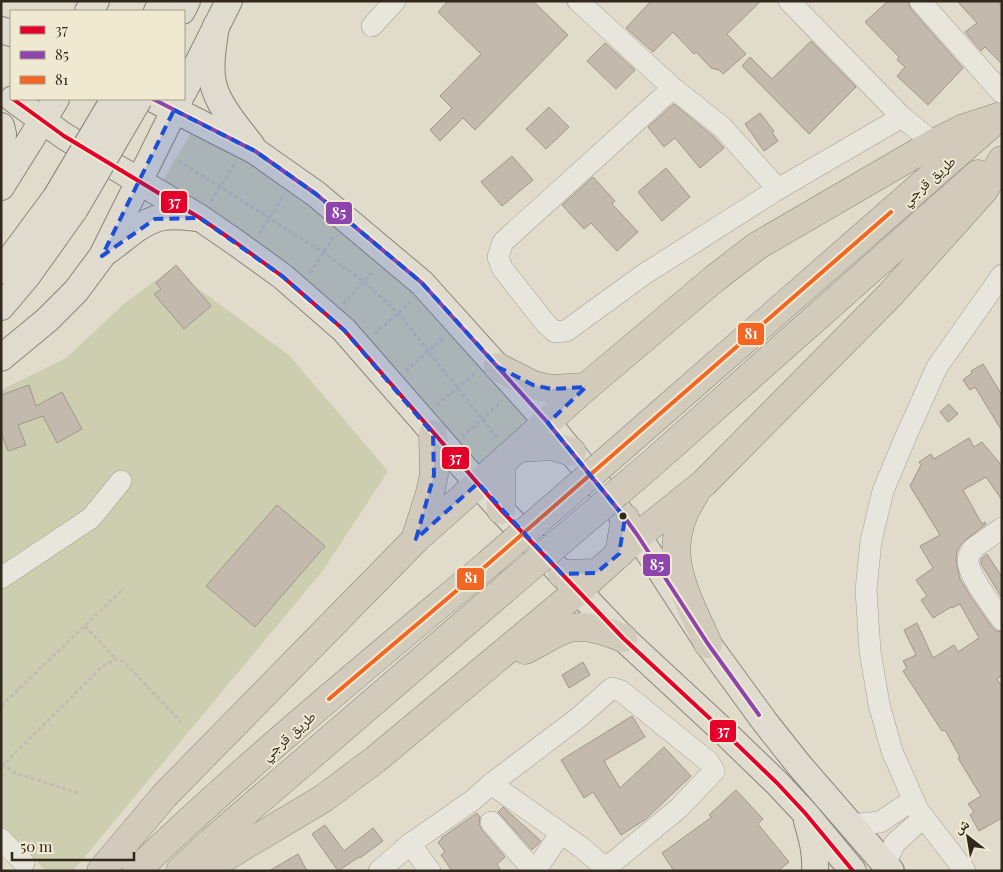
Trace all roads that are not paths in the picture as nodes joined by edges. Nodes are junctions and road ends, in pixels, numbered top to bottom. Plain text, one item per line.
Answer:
1 (229, 1) edge
2 (395, 1) edge
3 (578, 1) edge
4 (788, 1) edge
5 (920, 1) edge
6 (216, 26) junction
7 (372, 26) dead end
8 (185, 70) edge
9 (673, 88) junction
10 (1002, 93) edge
11 (22, 100) edge
12 (114, 100) edge
13 (164, 100) edge
14 (51, 106) edge
15 (1002, 116) edge
16 (902, 117) junction
17 (1, 126) edge
18 (934, 143) junction
19 (248, 153) junction
20 (1002, 153) edge
21 (1, 155) edge
22 (1002, 160) edge
23 (130, 177) junction
24 (1, 187) edge
25 (778, 189) junction
26 (65, 204) junction
27 (205, 210) junction
28 (102, 256) junction
29 (1, 271) edge
30 (1002, 276) edge
31 (1, 307) edge
32 (1, 358) edge
33 (490, 367) junction
34 (586, 387) junction
35 (548, 423) junction
36 (440, 428) junction
37 (572, 452) junction
38 (510, 455) junction
39 (121, 482) dead end
40 (478, 483) junction
41 (704, 483) junction
42 (501, 510) junction
43 (1002, 528) edge
44 (628, 536) junction
45 (416, 539) junction
46 (1, 578) edge
47 (579, 579) junction
48 (1002, 620) edge
49 (623, 638) junction
50 (708, 644) junction
51 (504, 653) junction
52 (491, 784) junction
53 (918, 809) junction
54 (805, 813) junction
55 (491, 822) dead end
56 (851, 825) junction
57 (561, 833) junction
58 (1, 839) edge
59 (410, 844) junction
60 (24, 863) dead end
61 (843, 867) edge
62 (888, 867) edge
63 (607, 870) edge
64 (101, 871) edge
65 (136, 871) edge
66 (180, 871) edge
67 (202, 871) edge
68 (379, 871) edge
69 (430, 871) edge
70 (534, 871) edge
71 (814, 871) edge
72 (965, 871) edge

1 - 6 main road
2 - 7 street
3 - 9 street
4 - 16 street
5 - 10 street
6 - 8 main road
6 - 19 main road
9 - 25 street
9 - 25 street
11 - 14 main road
12 - 26 main road, bridge
13 - 19 main road
13 - 23 main road
13 - 26 main road, bridge
14 - 23 main road
14 - 24 main road
15 - 18 highway
15 - 65 highway, طريق قرجي, bridge
16 - 18 street
16 - 25 street
17 - 21 main road
18 - 34 highway
19 - 33 main road
20 - 66 highway, طريق قرجي, bridge
22 - 41 highway
23 - 27 main road
23 - 28 main road
26 - 29 main road
26 - 31 main road
27 - 28 main road
27 - 36 main road
28 - 32 main road
30 - 53 street
33 - 34 highway
33 - 35 main road
34 - 35 highway
35 - 37 main road
35 - 38 highway
36 - 40 main road
36 - 45 highway
37 - 38 highway
37 - 44 main road
38 - 40 highway
38 - 42 highway
39 - 46 street
40 - 42 main road
40 - 45 highway
41 - 44 highway
41 - 50 highway
42 - 47 main road
43 - 48 street
44 - 47 highway
44 - 50 main road
45 - 64 highway
47 - 49 main road
47 - 51 highway
49 - 51 highway
49 - 54 main road
50 - 56 main road
51 - 67 highway
52 - 57 street
52 - 59 street
52 - 63 street
53 - 56 street
53 - 62 street
53 - 72 street
54 - 61 main road
54 - 71 main road
55 - 70 street
56 - 62 main road
57 - 63 street
57 - 70 street
58 - 60 street
59 - 68 street
59 - 69 street

